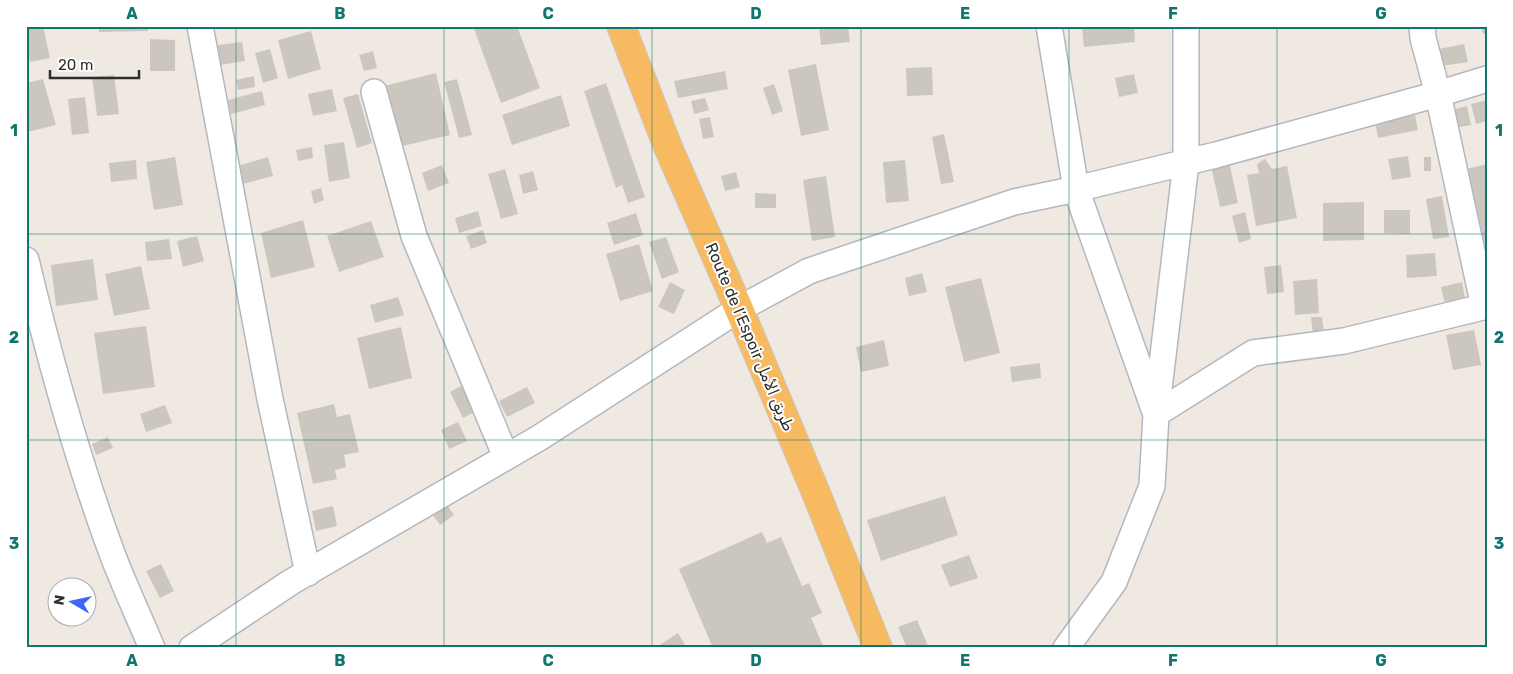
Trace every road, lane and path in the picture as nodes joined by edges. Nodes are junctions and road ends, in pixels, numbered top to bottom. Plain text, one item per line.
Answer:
1 (200, 26) edge
2 (621, 26) edge
3 (1049, 26) edge
4 (1186, 26) edge
5 (1422, 26) edge
6 (1487, 79) edge
7 (374, 92) dead end
8 (1438, 94) junction
9 (1186, 163) junction
10 (1076, 190) junction
11 (26, 260) edge
12 (1486, 306) edge
13 (739, 310) junction
14 (1156, 414) junction
15 (506, 457) junction
16 (308, 573) junction
17 (152, 648) edge
18 (192, 648) edge
19 (878, 648) edge
20 (1066, 648) edge

1 - 16 street
2 - 13 highway, Route de l’Espoir طريق الأمل
3 - 10 street
4 - 9 street
5 - 8 street
6 - 8 street
7 - 15 street
8 - 9 street
8 - 12 street
9 - 10 street
9 - 14 street
10 - 13 street
10 - 14 street
11 - 17 street
12 - 14 street
13 - 15 street
13 - 19 highway, Route de l’Espoir طريق الأمل
14 - 20 street
15 - 16 street
16 - 18 street

